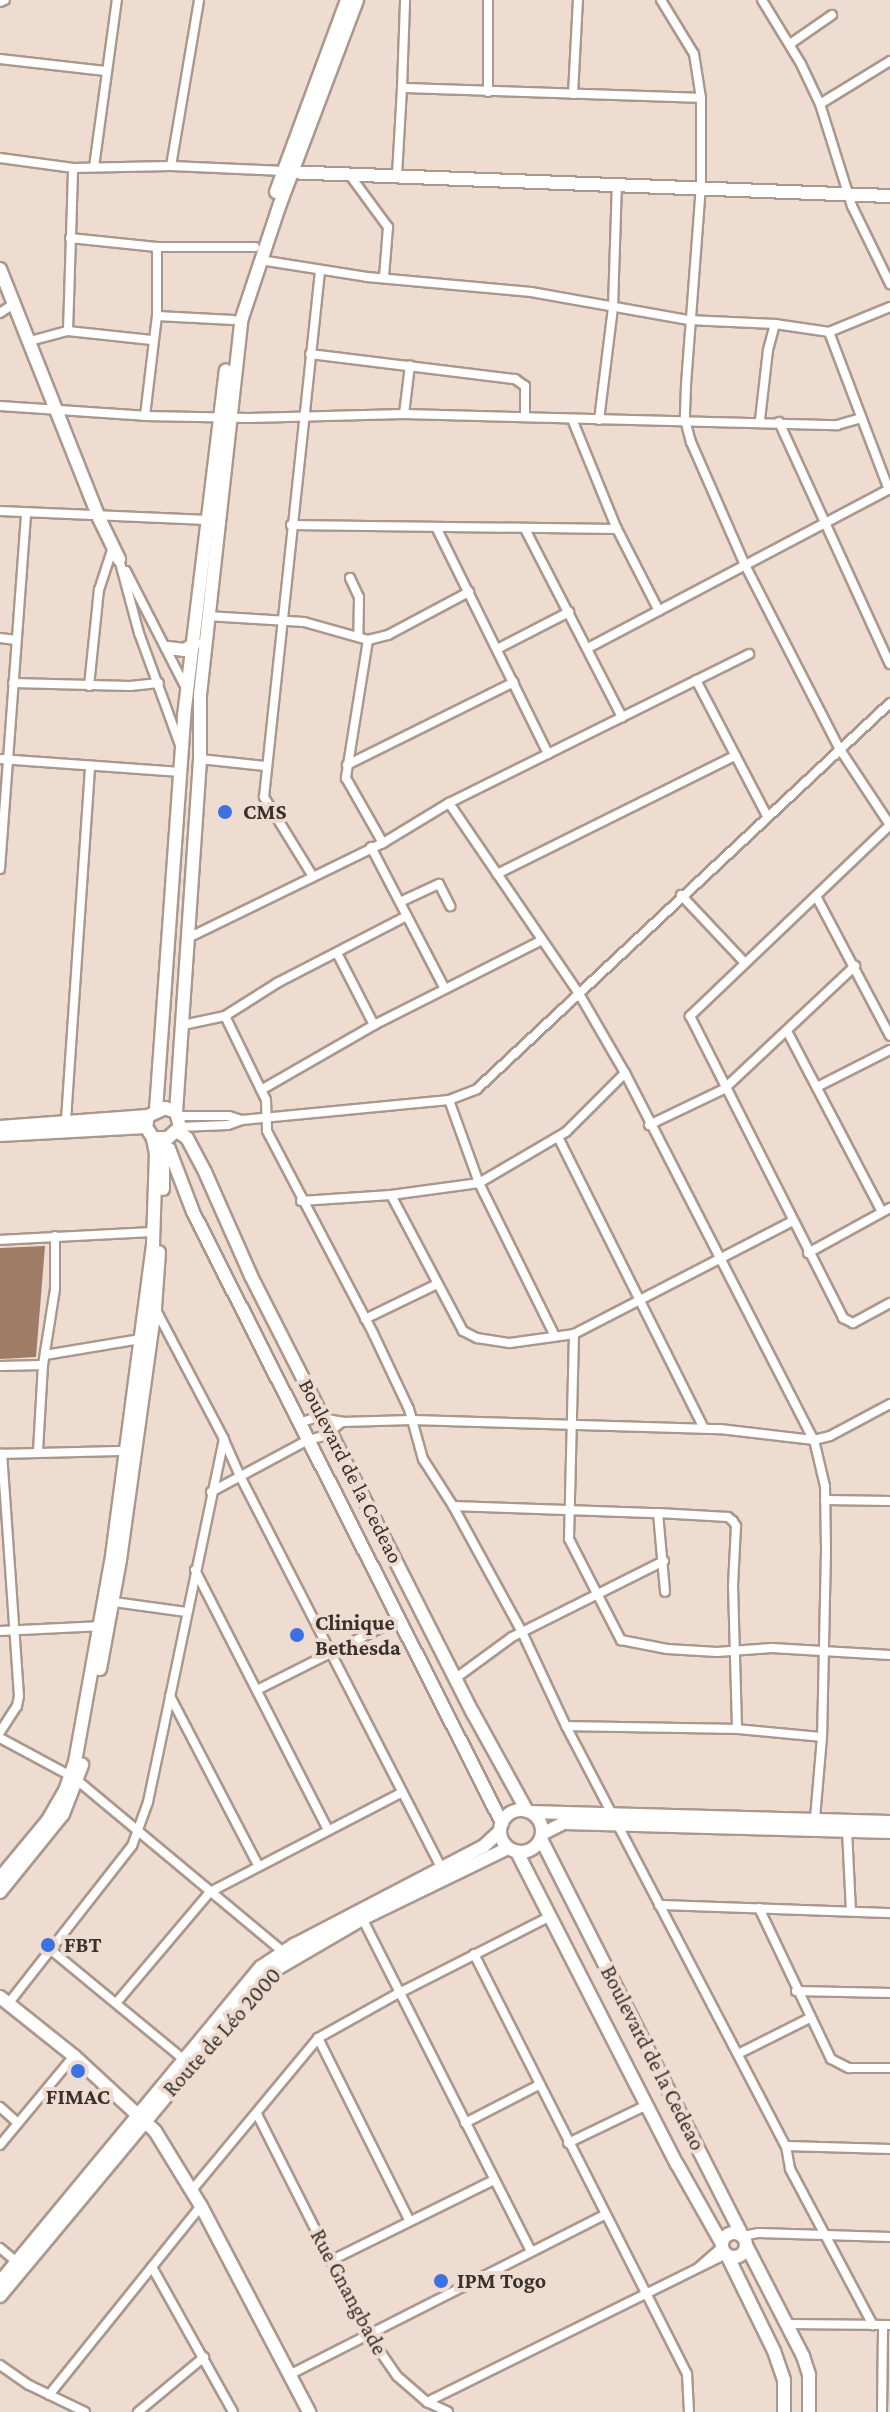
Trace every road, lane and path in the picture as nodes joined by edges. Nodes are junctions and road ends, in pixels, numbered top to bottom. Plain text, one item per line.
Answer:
1 (117, 0) edge
2 (199, 0) edge
3 (347, 0) edge
4 (357, 0) edge
5 (405, 0) edge
6 (488, 0) edge
7 (578, 0) edge
8 (661, 0) edge
9 (762, 0) edge
10 (832, 15) dead end
11 (790, 44) junction
12 (0, 59) edge
13 (890, 61) edge
14 (105, 71) junction
15 (402, 88) junction
16 (488, 92) junction
17 (573, 94) junction
18 (701, 98) junction
19 (820, 104) junction
20 (0, 158) edge
21 (171, 166) junction
22 (94, 167) junction
23 (73, 168) junction
24 (288, 172) junction
25 (348, 174) junction
26 (397, 175) junction
27 (617, 184) junction
28 (701, 185) junction
29 (849, 195) junction
30 (890, 196) edge
31 (70, 238) junction
32 (157, 247) junction
33 (257, 254) junction
34 (0, 269) edge
35 (320, 271) junction
36 (384, 277) junction
37 (890, 284) edge
38 (16, 303) junction
39 (890, 307) edge
40 (613, 308) junction
41 (0, 313) edge
42 (157, 316) junction
43 (233, 320) junction
44 (688, 320) junction
45 (775, 324) junction
46 (68, 331) junction
47 (829, 332) junction
48 (152, 340) junction
49 (30, 341) junction
50 (310, 354) junction
51 (410, 365) junction
52 (0, 406) edge
53 (56, 411) junction
54 (404, 414) junction
55 (145, 416) junction
56 (525, 416) junction
57 (225, 417) junction
58 (304, 417) junction
59 (861, 418) junction
60 (572, 419) junction
61 (599, 420) junction
62 (685, 420) junction
63 (760, 420) junction
64 (779, 422) junction
65 (890, 489) edge
66 (0, 511) edge
67 (26, 513) junction
68 (99, 518) junction
69 (208, 520) junction
70 (824, 524) junction
71 (291, 525) junction
72 (437, 529) junction
73 (525, 529) junction
74 (617, 529) junction
75 (116, 553) junction
76 (744, 563) junction
77 (350, 578) dead end
78 (469, 592) junction
79 (659, 611) junction
80 (569, 612) junction
81 (206, 616) junction
82 (285, 623) junction
83 (358, 636) junction
84 (0, 638) edge
85 (16, 640) junction
86 (368, 640) junction
87 (195, 643) junction
88 (168, 648) junction
89 (499, 648) junction
90 (588, 648) junction
91 (749, 654) dead end
92 (890, 664) edge
93 (696, 680) junction
94 (514, 682) junction
95 (13, 683) junction
96 (159, 683) junction
97 (89, 686) junction
98 (193, 693) junction
99 (890, 703) edge
100 (168, 706) junction
101 (184, 716) junction
102 (622, 717) junction
103 (199, 723) junction
104 (839, 748) junction
105 (182, 751) junction
106 (548, 754) junction
107 (735, 756) junction
108 (200, 759) junction
109 (4, 760) edge
110 (347, 765) junction
111 (90, 766) junction
112 (265, 766) junction
113 (181, 772) junction
114 (449, 803) junction
115 (767, 816) junction
116 (890, 825) edge
117 (383, 843) junction
118 (1, 846) edge
119 (371, 847) junction
120 (0, 869) edge
121 (497, 874) junction
122 (312, 875) junction
123 (681, 895) junction
124 (816, 896) junction
125 (400, 902) junction
126 (450, 906) dead end
127 (407, 916) junction
128 (188, 938) junction
129 (542, 940) junction
130 (337, 953) junction
131 (745, 963) junction
132 (855, 966) junction
133 (445, 989) junction
134 (578, 992) junction
135 (225, 1016) junction
136 (183, 1025) junction
137 (374, 1025) junction
138 (787, 1031) junction
139 (890, 1036) edge
140 (890, 1050) edge
141 (625, 1073) junction
142 (817, 1087) junction
143 (724, 1089) junction
144 (261, 1090) junction
145 (449, 1100) junction
146 (265, 1118) junction
147 (66, 1120) junction
148 (649, 1125) junction
149 (164, 1126) junction
150 (0, 1127) edge
151 (0, 1135) edge
152 (558, 1137) junction
153 (479, 1183) junction
154 (183, 1190) junction
155 (391, 1195) junction
156 (163, 1196) junction
157 (301, 1201) junction
158 (886, 1210) edge
159 (793, 1221) junction
160 (153, 1232) junction
161 (55, 1236) junction
162 (0, 1240) edge
163 (808, 1253) junction
164 (721, 1259) junction
165 (437, 1284) junction
166 (640, 1298) junction
167 (890, 1303) edge
168 (155, 1308) junction
169 (365, 1319) junction
170 (574, 1334) junction
171 (555, 1336) junction
172 (141, 1339) junction
173 (44, 1360) junction
174 (0, 1366) edge
175 (890, 1404) edge
176 (323, 1418) junction
177 (412, 1420) junction
178 (342, 1422) junction
179 (299, 1423) junction
180 (570, 1425) junction
181 (704, 1429) junction
182 (331, 1432) junction
183 (224, 1439) junction
184 (308, 1440) junction
185 (814, 1440) junction
186 (38, 1451) junction
187 (125, 1451) junction
188 (1, 1454) edge
189 (240, 1476) junction
190 (211, 1492) junction
191 (825, 1500) junction
192 (890, 1501) edge
193 (453, 1506) junction
194 (568, 1509) junction
195 (658, 1513) junction
196 (664, 1561) junction
197 (195, 1570) junction
198 (665, 1592) dead end
199 (596, 1596) junction
200 (114, 1602) junction
201 (186, 1612) junction
202 (398, 1619) junction
203 (105, 1626) junction
204 (15, 1630) junction
205 (0, 1631) edge
206 (522, 1632) junction
207 (736, 1650) junction
208 (331, 1652) junction
209 (823, 1652) junction
210 (890, 1655) edge
211 (456, 1678) junction
212 (259, 1689) junction
213 (170, 1695) junction
214 (566, 1726) junction
215 (737, 1729) junction
216 (0, 1735) edge
217 (822, 1737) junction
218 (75, 1779) junction
219 (401, 1793) junction
220 (529, 1811) junction
221 (815, 1818) junction
222 (614, 1820) junction
223 (890, 1822) edge
224 (501, 1827) junction
225 (328, 1830) junction
226 (847, 1830) junction
227 (139, 1831) junction
228 (890, 1832) edge
229 (542, 1836) junction
230 (512, 1850) junction
231 (258, 1865) junction
232 (442, 1869) junction
233 (0, 1878) edge
234 (0, 1892) edge
235 (210, 1892) junction
236 (659, 1905) junction
237 (759, 1908) junction
238 (851, 1911) junction
239 (890, 1913) edge
240 (360, 1916) junction
241 (551, 1916) junction
242 (51, 1950) junction
243 (287, 1954) junction
244 (474, 1954) junction
245 (796, 1991) junction
246 (399, 1993) junction
247 (890, 1993) edge
248 (4, 2000) edge
249 (117, 2002) junction
250 (810, 2018) junction
251 (318, 2038) junction
252 (738, 2054) junction
253 (74, 2056) junction
254 (183, 2059) junction
255 (890, 2068) edge
256 (539, 2085) junction
257 (647, 2105) junction
258 (0, 2107) edge
259 (257, 2114) junction
260 (141, 2117) junction
261 (18, 2123) junction
262 (465, 2123) junction
263 (568, 2143) junction
264 (0, 2145) edge
265 (786, 2146) junction
266 (890, 2149) edge
267 (494, 2180) junction
268 (192, 2190) junction
269 (201, 2206) junction
270 (604, 2215) junction
271 (409, 2220) junction
272 (826, 2236) junction
273 (890, 2237) edge
274 (745, 2241) junction
275 (0, 2248) edge
276 (724, 2250) junction
277 (531, 2251) junction
278 (332, 2260) junction
279 (20, 2265) junction
280 (152, 2267) junction
281 (0, 2282) edge
282 (644, 2294) junction
283 (0, 2296) edge
284 (787, 2324) junction
285 (873, 2325) junction
286 (887, 2325) edge
287 (368, 2334) junction
288 (204, 2357) junction
289 (0, 2365) edge
290 (289, 2375) junction
291 (49, 2395) junction
292 (427, 2402) junction
293 (85, 2412) edge
294 (138, 2412) edge
295 (233, 2412) edge
296 (309, 2412) edge
297 (448, 2412) edge
298 (689, 2412) edge
299 (784, 2412) edge
300 (809, 2412) edge
301 (882, 2412) edge

1 - 14 street
2 - 21 street
3 - 24 main road
4 - 24 main road
5 - 15 street
6 - 16 street
7 - 17 street
8 - 18 street
9 - 11 street
10 - 11 street
11 - 19 street
12 - 14 street
13 - 19 street
14 - 22 street
15 - 16 street
15 - 26 street
16 - 17 street
17 - 18 street
18 - 28 street
19 - 29 street
20 - 23 street
21 - 22 street
21 - 24 street
22 - 23 street
23 - 31 street
24 - 25 main road
24 - 33 main road
25 - 26 main road
25 - 36 street
26 - 27 main road
27 - 28 main road
27 - 40 street
28 - 29 main road
28 - 44 street
29 - 30 main road
29 - 37 street
31 - 32 street
31 - 46 street
32 - 33 street
32 - 42 street
33 - 35 street
33 - 43 main road
33 - 57 main road
34 - 38 main road
35 - 36 street
35 - 50 street
36 - 40 street
38 - 41 street
38 - 49 main road
39 - 47 street
40 - 44 street
40 - 61 street
42 - 43 street
42 - 48 street
43 - 57 main road
44 - 45 street
44 - 62 street
45 - 47 street
45 - 63 street
46 - 48 street
46 - 49 street
47 - 59 street
48 - 55 street
49 - 53 main road
50 - 51 street
50 - 58 street
51 - 54 street
51 - 56 street
52 - 53 street
53 - 55 street
53 - 68 main road
54 - 56 street
54 - 58 street
55 - 57 street
56 - 60 street
57 - 58 street
57 - 69 main road
57 - 81 main road
58 - 71 street
59 - 64 street
59 - 65 street
60 - 61 street
60 - 74 street
61 - 62 street
62 - 63 street
62 - 76 street
63 - 64 street
64 - 70 street
65 - 70 street
66 - 67 street
67 - 68 street
67 - 85 street
68 - 69 street
68 - 75 main road
69 - 87 main road
70 - 76 street
70 - 92 street
71 - 72 street
71 - 82 street
72 - 73 street
72 - 78 street
73 - 74 street
73 - 80 street
74 - 79 street
75 - 88 street
75 - 96 street
75 - 97 street
76 - 79 street
76 - 104 street
77 - 83 street
78 - 86 street
78 - 89 street
79 - 90 street
80 - 89 street
80 - 90 street
81 - 82 street
81 - 98 main road
82 - 83 street
82 - 112 street
83 - 86 street
84 - 85 street
85 - 95 street
86 - 110 street
87 - 88 main road
87 - 98 main road
88 - 98 street
89 - 94 street
90 - 102 street
91 - 93 street
93 - 102 street
93 - 107 street
94 - 106 street
94 - 110 street
95 - 97 street
95 - 109 street
96 - 97 street
96 - 100 street
98 - 101 main road
98 - 103 main road
99 - 104 street
100 - 101 street
100 - 105 street
101 - 103 street
101 - 105 main road
102 - 106 street
103 - 108 main road
104 - 115 street
104 - 116 street
105 - 113 main road
106 - 114 street
107 - 115 street
107 - 121 street
108 - 112 street
108 - 128 main road
109 - 111 street
109 - 118 street
110 - 117 street
111 - 113 street
111 - 147 street
112 - 122 street
113 - 149 main road
114 - 117 street
114 - 121 street
115 - 123 street
116 - 124 street
117 - 119 street
118 - 120 street
119 - 122 street
119 - 125 street
121 - 129 street
122 - 128 street
123 - 131 street
123 - 134 street
124 - 131 street
124 - 132 street
125 - 126 street
125 - 127 street
127 - 130 street
127 - 133 street
128 - 136 main road
129 - 133 street
129 - 134 street
130 - 135 street
130 - 137 street
131 - 143 street
132 - 138 street
132 - 139 street
133 - 137 street
134 - 141 street
134 - 145 street
135 - 136 street
135 - 144 street
136 - 149 main road
137 - 144 street
138 - 142 street
138 - 143 street
140 - 142 street
141 - 148 street
141 - 152 street
142 - 158 street
143 - 148 street
143 - 159 street
144 - 146 street
145 - 146 street
145 - 153 street
146 - 149 street
146 - 157 street
147 - 149 main road
147 - 150 main road
148 - 164 street
149 - 151 main road
149 - 154 main road, Boulevard de la Cedeao
149 - 156 main road
149 - 160 main road
149 - 176 main road, Boulevard de la Cedeao
152 - 153 street
152 - 166 street
153 - 155 street
153 - 171 street
154 - 156 main road
154 - 179 main road, Boulevard de la Cedeao
155 - 157 street
155 - 165 street
156 - 168 main road
157 - 169 street
158 - 163 street
159 - 163 street
159 - 164 street
160 - 161 street
160 - 172 main road
161 - 162 street
161 - 173 street
163 - 167 street
164 - 166 street
164 - 185 street
165 - 169 street
165 - 171 street
166 - 170 street
166 - 181 street
168 - 183 street
168 - 200 main road
169 - 177 street
170 - 171 street
170 - 180 street
172 - 173 street
172 - 187 main road
173 - 174 street
173 - 186 street
175 - 185 street
176 - 178 street
176 - 179 street
176 - 182 main road, Boulevard de la Cedeao
177 - 178 street
177 - 180 street
177 - 193 street
178 - 182 street
179 - 184 main road, Boulevard de la Cedeao
180 - 181 street
180 - 194 street
181 - 185 street
182 - 184 street
182 - 211 main road, Boulevard de la Cedeao
183 - 189 street
183 - 190 street
184 - 189 street
184 - 202 main road, Boulevard de la Cedeao
185 - 191 street
186 - 187 street
186 - 188 street
187 - 203 main road
188 - 204 street
189 - 190 street
189 - 208 street
190 - 197 street
191 - 192 street
191 - 209 street
193 - 194 street
193 - 206 street
194 - 195 street
194 - 199 street
195 - 196 street
195 - 207 street
196 - 198 street
196 - 199 street
197 - 201 street
197 - 212 street
199 - 206 street
199 - 207 street
200 - 201 street
200 - 203 main road
201 - 213 street
202 - 208 street
202 - 224 main road, Boulevard de la Cedeao
203 - 204 street
203 - 218 main road
204 - 205 street
204 - 216 street
206 - 211 street
206 - 214 street
207 - 209 street
207 - 215 street
208 - 212 street
208 - 219 street
209 - 210 street
209 - 217 street
211 - 220 main road, Boulevard de la Cedeao
212 - 225 street
213 - 227 street
213 - 231 street
214 - 215 street
214 - 222 street
215 - 217 street
216 - 218 street
217 - 221 street
218 - 227 street
218 - 233 main road
218 - 234 main road
219 - 225 street
219 - 232 street
220 - 222 main road
220 - 224 main road
220 - 229 main road
221 - 222 main road
221 - 223 main road
222 - 226 main road
222 - 229 main road
222 - 236 street
224 - 230 main road
224 - 232 main road, Route de Léo 2000
225 - 231 street
226 - 228 main road
226 - 238 street
227 - 235 street
227 - 242 street
229 - 230 main road
229 - 274 main road, Boulevard de la Cedeao
230 - 240 main road, Route de Léo 2000
230 - 241 main road, Boulevard de la Cedeao
231 - 235 street
232 - 240 main road, Route de Léo 2000
235 - 243 street
235 - 249 street
236 - 237 street
236 - 252 street
237 - 238 street
237 - 245 street
238 - 239 street
240 - 243 main road, Route de Léo 2000
240 - 246 street
241 - 244 street
241 - 257 main road, Boulevard de la Cedeao
242 - 248 street
242 - 249 street
243 - 254 main road, Route de Léo 2000
243 - 260 main road, Route de Léo 2000
244 - 246 street
244 - 256 street
245 - 247 street
245 - 250 street
246 - 251 street
246 - 262 street
248 - 253 main road
249 - 254 street
250 - 252 street
250 - 255 street
251 - 259 street
251 - 271 street
252 - 265 street
253 - 260 main road
253 - 261 street
254 - 260 main road, Route de Léo 2000
256 - 262 street
256 - 263 street
257 - 263 street
257 - 276 main road, Boulevard de la Cedeao
258 - 261 street
259 - 268 street
259 - 278 street, Rue Gnangbade
260 - 268 main road
260 - 279 main road, Route de Léo 2000
261 - 264 street
262 - 267 street
263 - 270 street
265 - 266 street
265 - 272 street
267 - 271 street
267 - 277 street
268 - 269 main road
269 - 280 street
269 - 290 main road
270 - 277 street
270 - 282 street
271 - 278 street
272 - 273 street
272 - 274 street
272 - 285 street
274 - 276 main road
274 - 276 main road
274 - 284 main road, Boulevard de la Cedeao
275 - 279 street
276 - 282 street
276 - 299 main road, Boulevard de la Cedeao
277 - 287 street
278 - 287 street, Rue Gnangbade
279 - 281 main road, Route de Léo 2000
279 - 283 main road, Route de Léo 2000
280 - 288 street
280 - 291 street
282 - 292 street
282 - 298 street
284 - 285 street
284 - 300 main road, Boulevard de la Cedeao
285 - 286 street
286 - 301 street
287 - 290 street
287 - 292 street, Rue Gnangbade
288 - 294 street
288 - 295 street
289 - 291 street
290 - 296 main road
291 - 293 street
292 - 297 street, Rue Gnangbade

